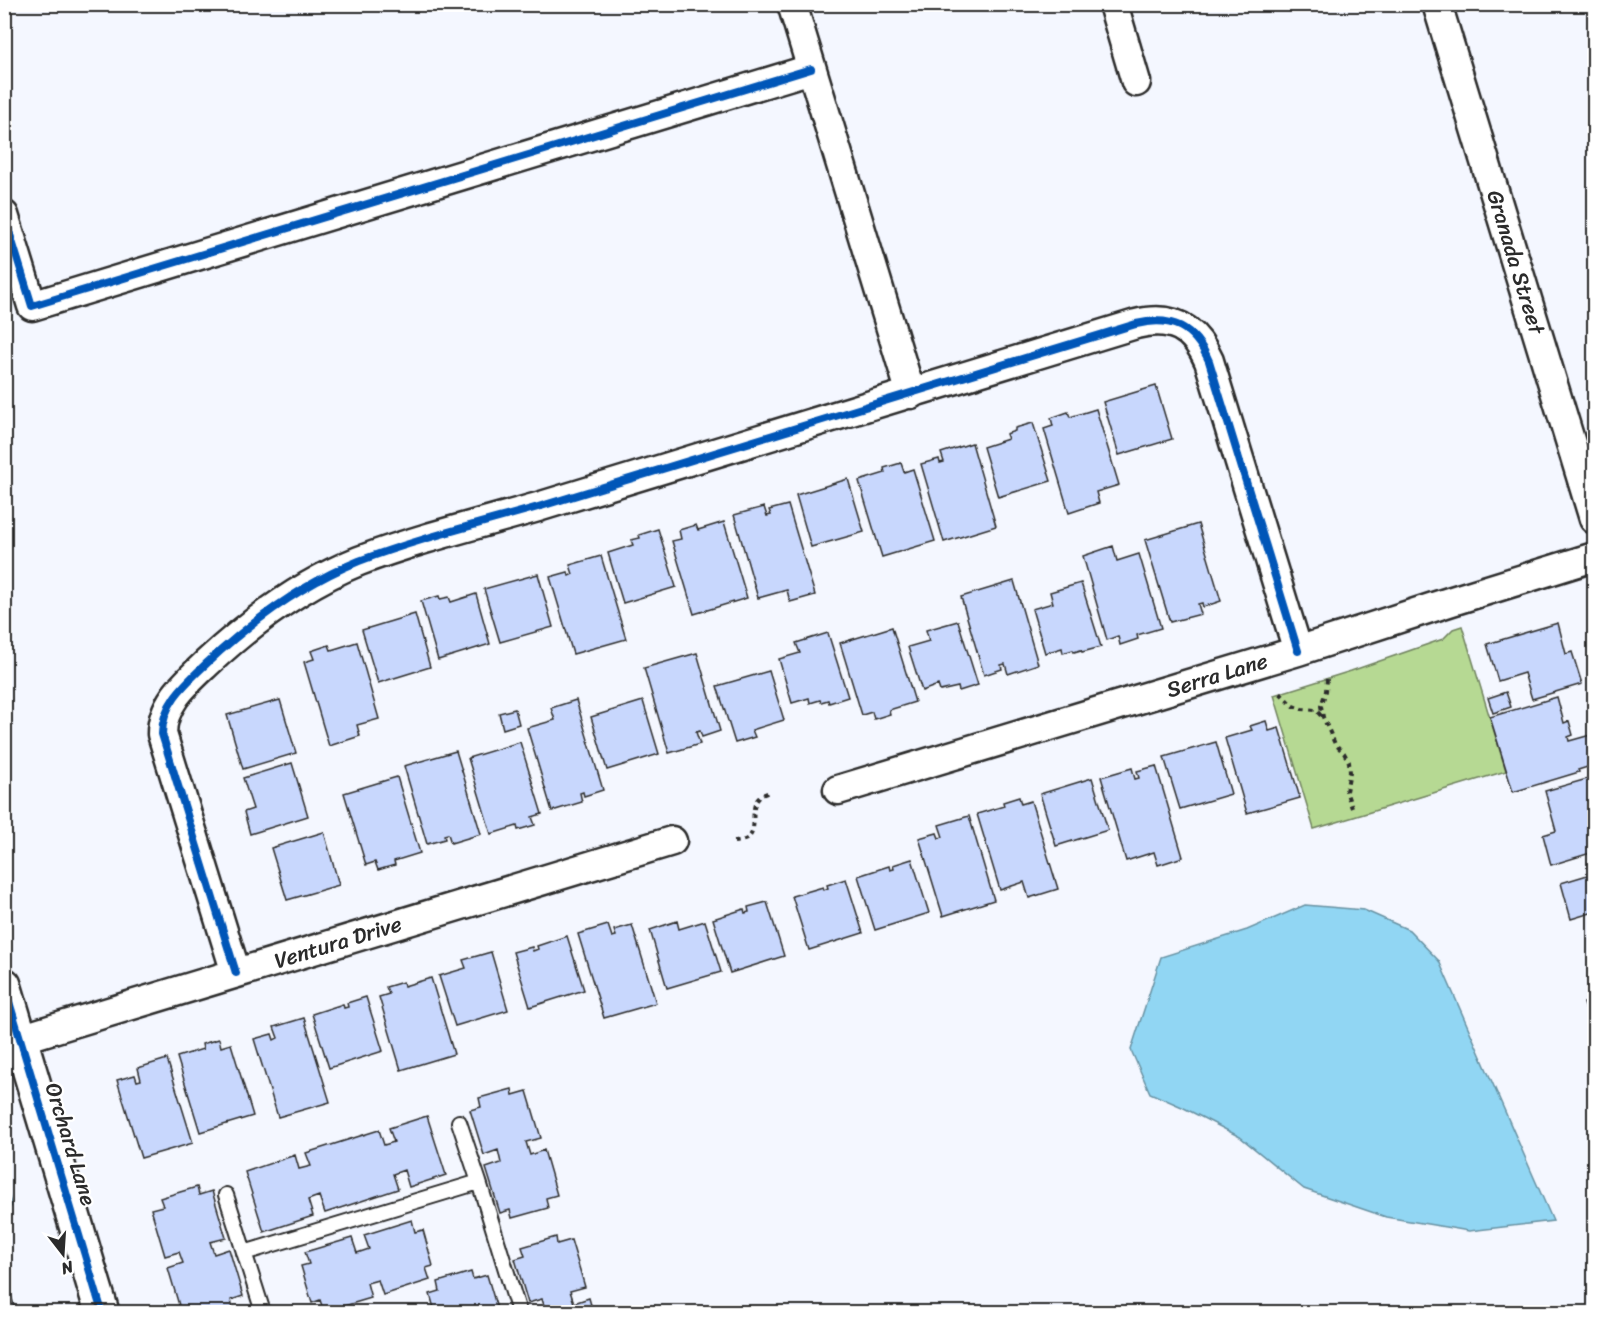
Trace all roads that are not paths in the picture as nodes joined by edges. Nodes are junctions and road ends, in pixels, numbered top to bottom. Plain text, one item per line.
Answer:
1 (792, 4) edge
2 (1113, 4) edge
3 (1437, 4) edge
4 (811, 69) junction
5 (1136, 82) dead end
6 (4, 215) edge
7 (911, 394) junction
8 (1594, 519) edge
9 (1594, 556) edge
10 (1298, 651) junction
11 (838, 790) dead end
12 (672, 841) dead end
13 (236, 973) junction
14 (4, 985) edge
15 (12, 1043) edge
16 (459, 1122) dead end
17 (479, 1182) junction
18 (226, 1195) dead end
19 (244, 1253) junction
20 (102, 1312) edge
21 (263, 1312) edge
22 (519, 1312) edge

1 - 4 street
2 - 5 street
3 - 8 street, Granada Street
4 - 6 street
4 - 7 street
7 - 10 street
7 - 13 street
9 - 10 street, Serra Lane
10 - 11 street, Serra Lane
12 - 13 street, Ventura Drive
13 - 15 street, Ventura Drive
14 - 15 street, Orchard Lane
15 - 20 street, Orchard Lane
16 - 17 lane
17 - 19 lane
17 - 22 lane
18 - 19 lane
19 - 21 lane

